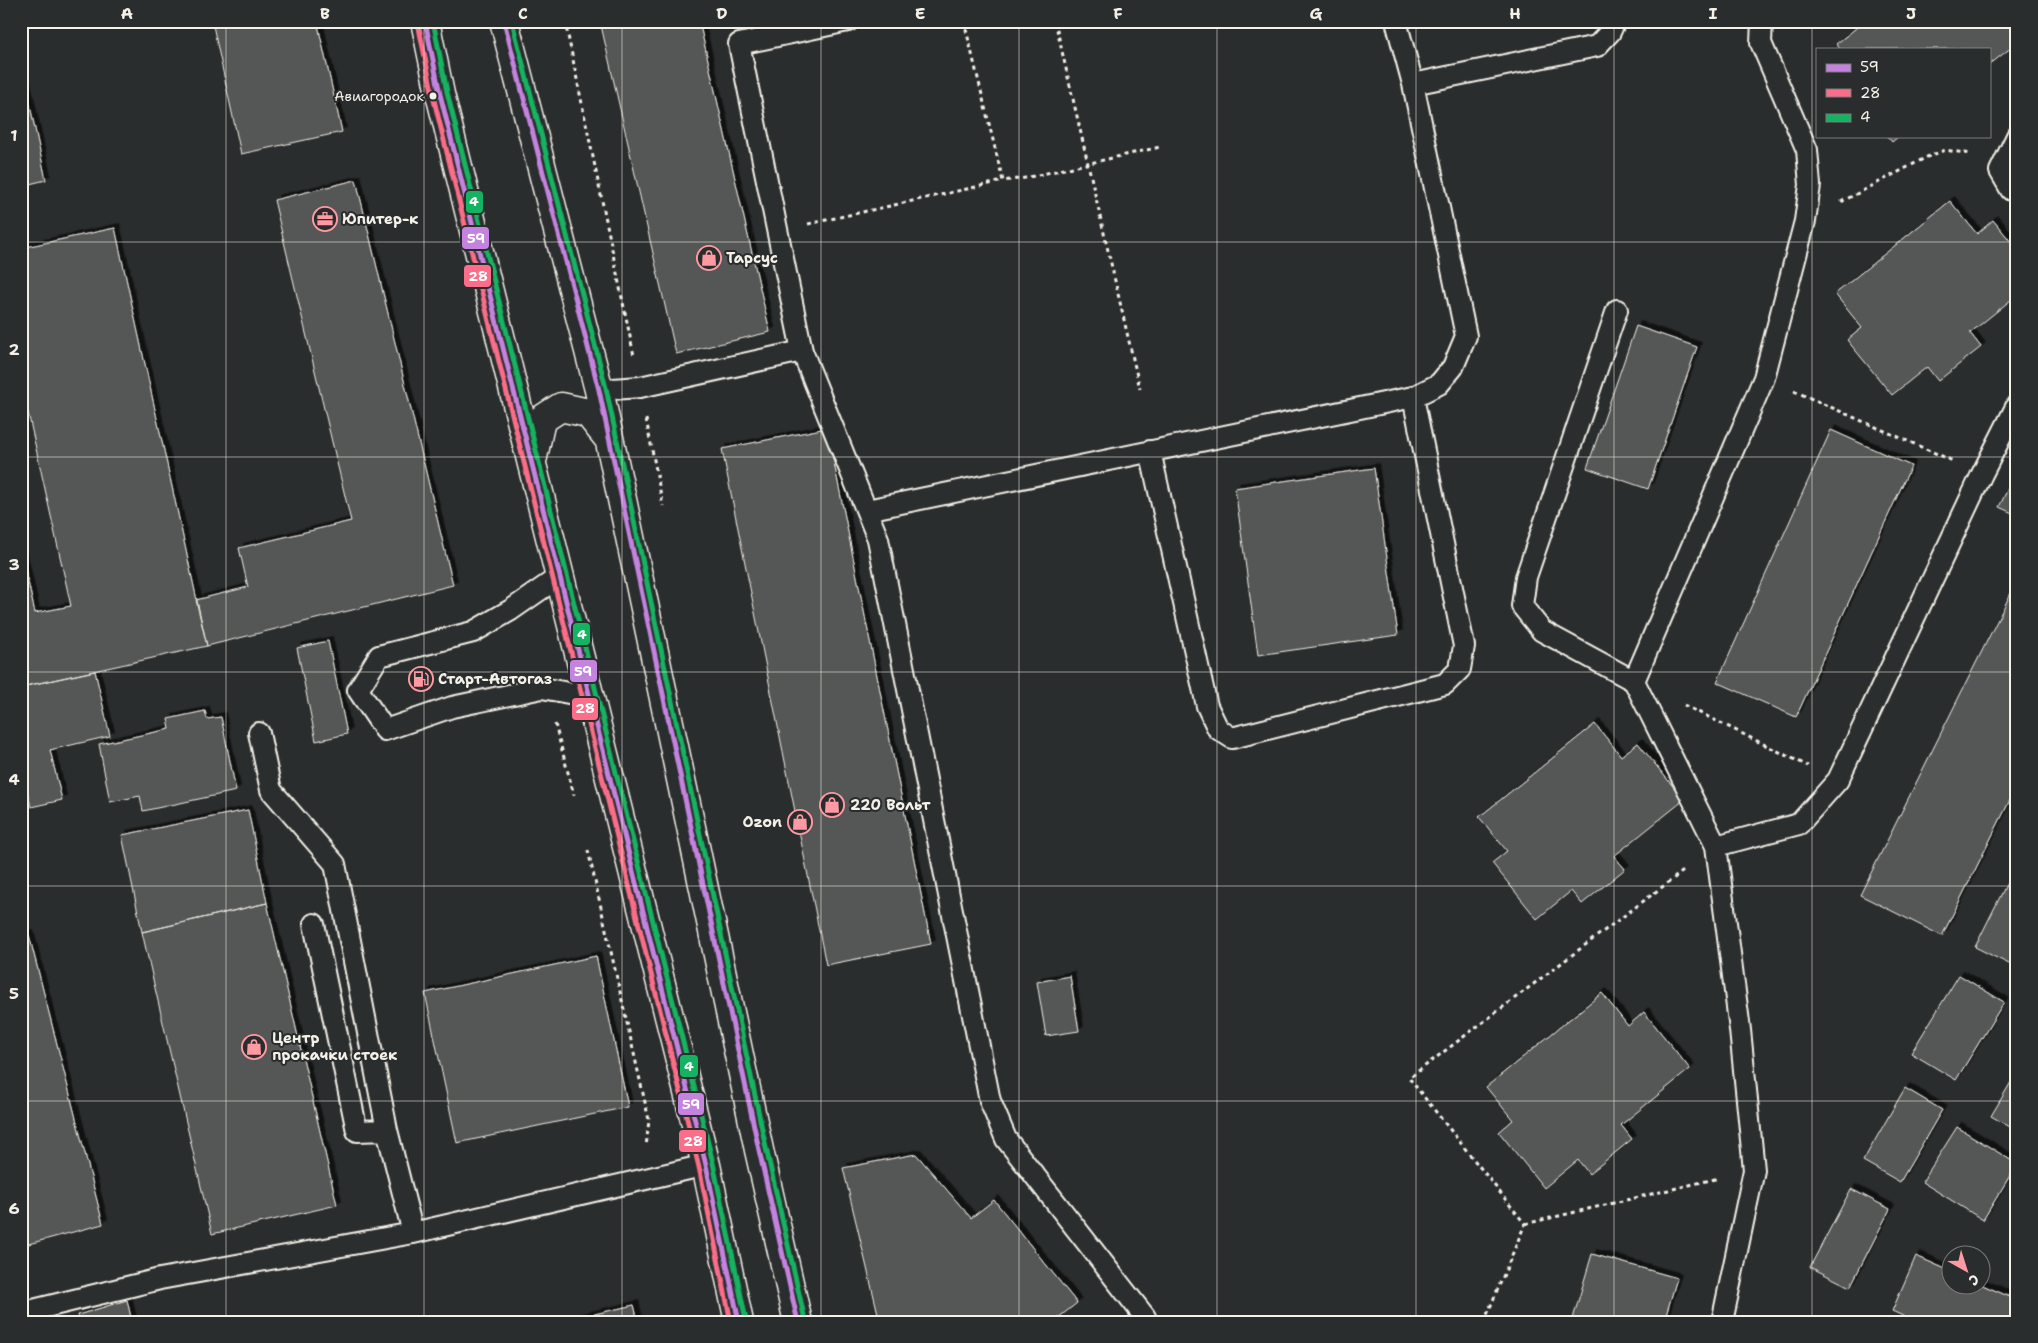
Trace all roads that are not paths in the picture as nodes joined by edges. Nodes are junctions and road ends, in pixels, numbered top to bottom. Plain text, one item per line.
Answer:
1 (425, 21) edge
2 (504, 21) edge
3 (848, 21) edge
4 (1396, 21) edge
5 (1615, 21) edge
6 (1762, 21) edge
7 (1413, 84) junction
8 (2017, 136) edge
9 (2017, 193) edge
10 (1617, 310) dead end
11 (802, 351) junction
12 (599, 390) junction
13 (1412, 397) junction
14 (2017, 405) edge
15 (609, 439) junction
16 (1150, 451) junction
17 (532, 463) junction
18 (866, 510) junction
19 (560, 576) junction
20 (1634, 681) junction
21 (590, 697) junction
22 (259, 733) dead end
23 (1716, 846) junction
24 (314, 924) dead end
25 (387, 1130) junction
26 (706, 1165) junction
27 (413, 1233) junction
28 (21, 1313) edge
29 (1144, 1320) edge
30 (740, 1322) edge
31 (798, 1322) edge
32 (1722, 1322) edge

1 - 17 main road
2 - 12 main road
3 - 11 lane
4 - 7 lane
5 - 7 lane
6 - 20 lane
7 - 13 lane
8 - 9 lane
10 - 20 lane
11 - 12 lane
11 - 18 lane
12 - 15 main road
13 - 16 lane
13 - 16 lane
14 - 23 lane
15 - 17 main road
15 - 31 main road
16 - 18 lane
17 - 19 main road
18 - 29 lane
19 - 21 main road
19 - 21 lane
20 - 23 lane
21 - 26 main road
22 - 25 lane
23 - 32 lane
24 - 25 lane
25 - 27 lane
26 - 27 lane
26 - 30 main road
27 - 28 lane

